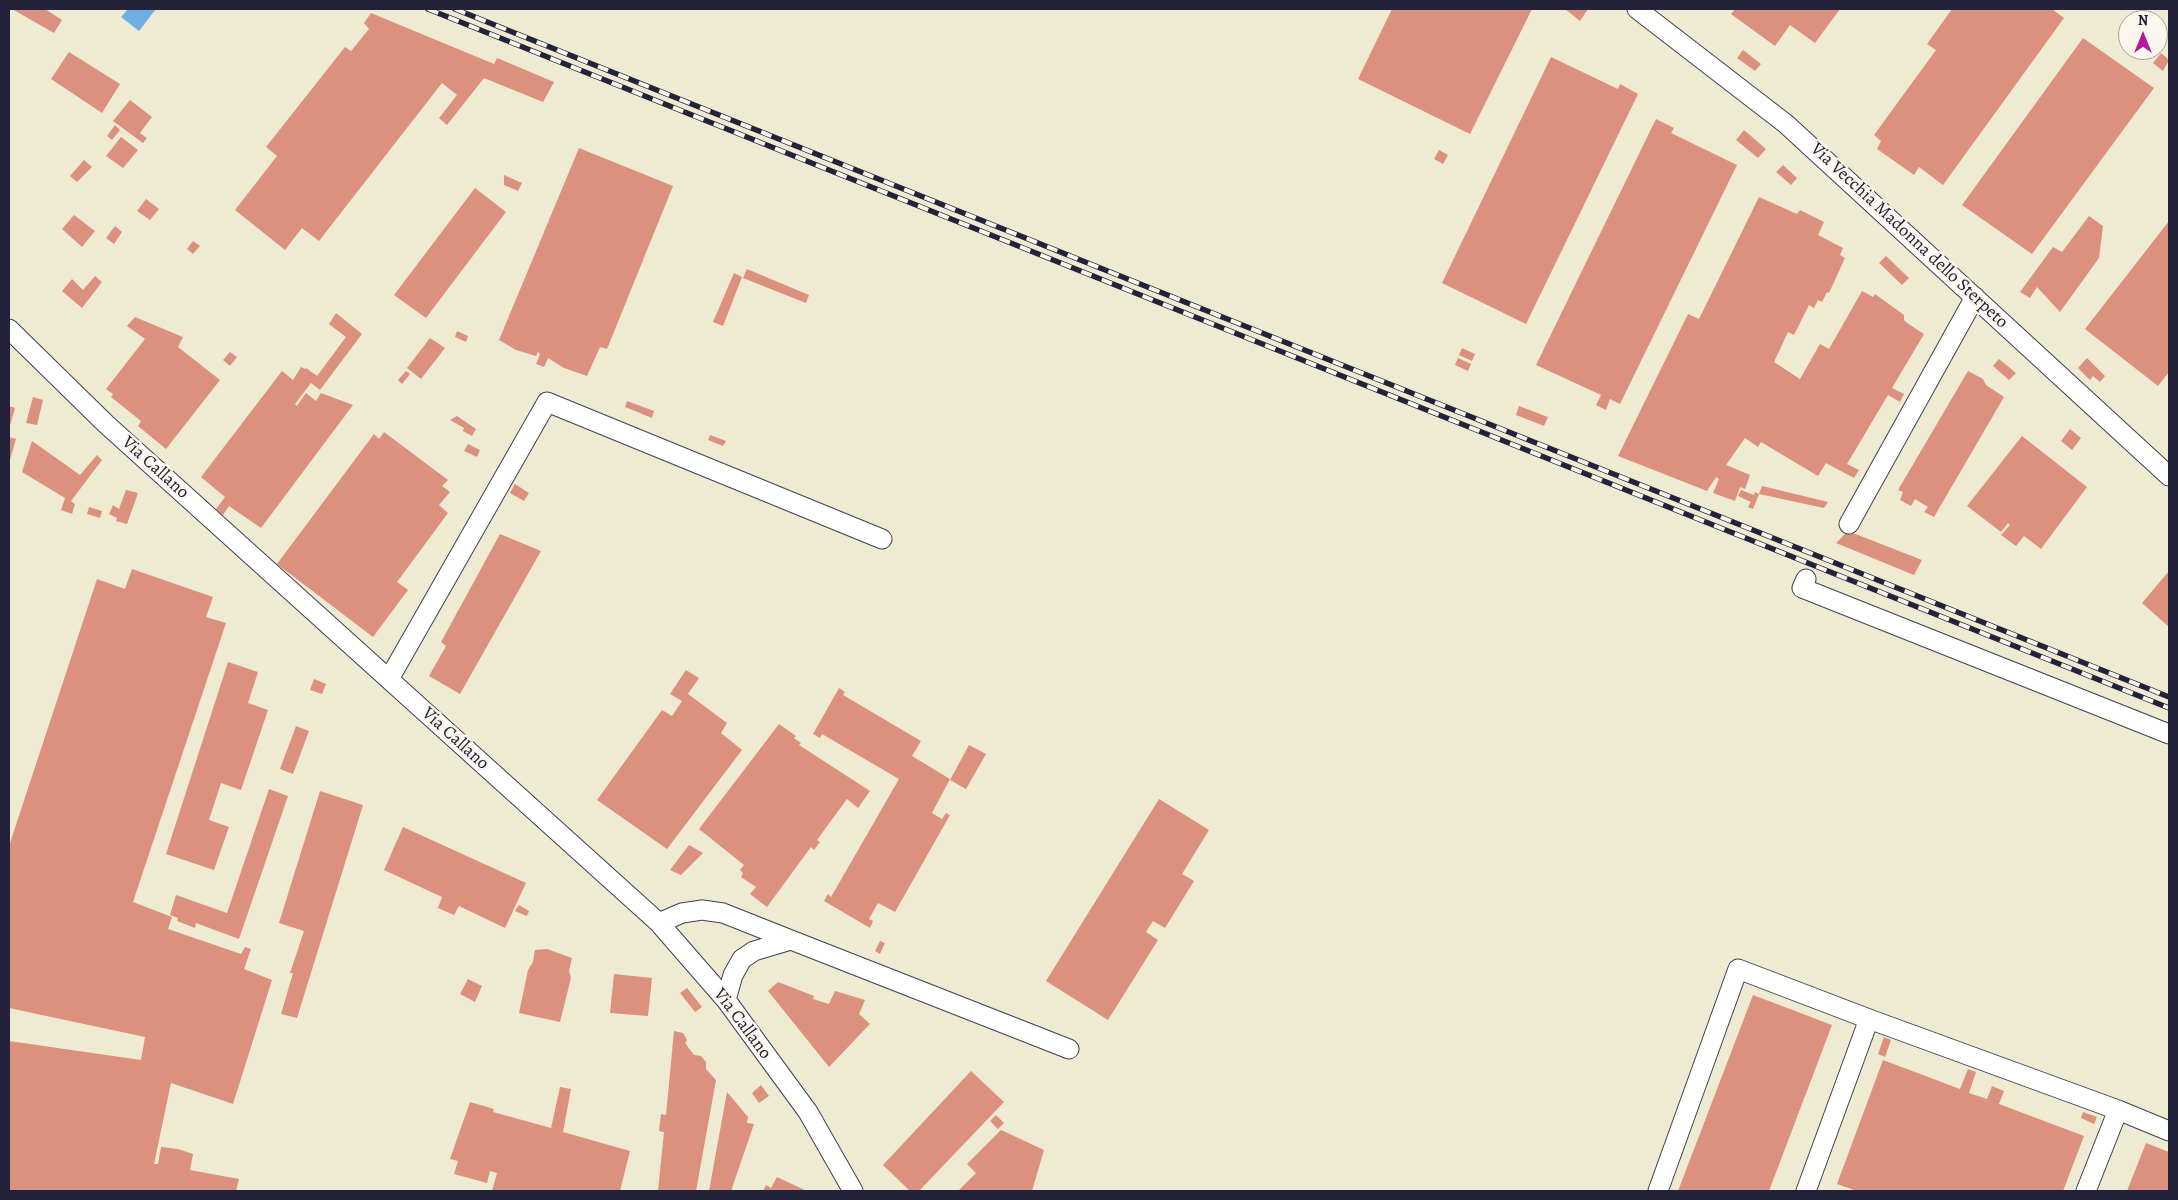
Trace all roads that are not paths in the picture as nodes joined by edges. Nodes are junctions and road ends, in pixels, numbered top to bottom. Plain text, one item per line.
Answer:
1 (1637, 9) edge
2 (1975, 297) junction
3 (9, 329) edge
4 (2169, 476) edge
5 (1848, 524) dead end
6 (882, 539) dead end
7 (1806, 580) dead end
8 (389, 679) junction
9 (2169, 734) edge
10 (659, 923) junction
11 (791, 940) junction
12 (726, 1000) junction
13 (1869, 1019) junction
14 (1068, 1049) dead end
15 (2118, 1110) junction
16 (2169, 1131) edge
17 (853, 1191) edge
18 (1658, 1191) edge
19 (1806, 1191) edge
20 (2086, 1191) edge

1 - 2 street, Via Vecchia Madonna dello Sterpeto
2 - 4 street, Via Vecchia Madonna dello Sterpeto
2 - 5 street
3 - 8 street, Via Callano
6 - 8 street
7 - 9 street
8 - 10 street, Via Callano
10 - 11 street
10 - 12 street, Via Callano
11 - 12 street
11 - 14 street
12 - 17 street, Via Callano
13 - 15 street
13 - 18 street
13 - 19 street
15 - 16 street
15 - 20 street

